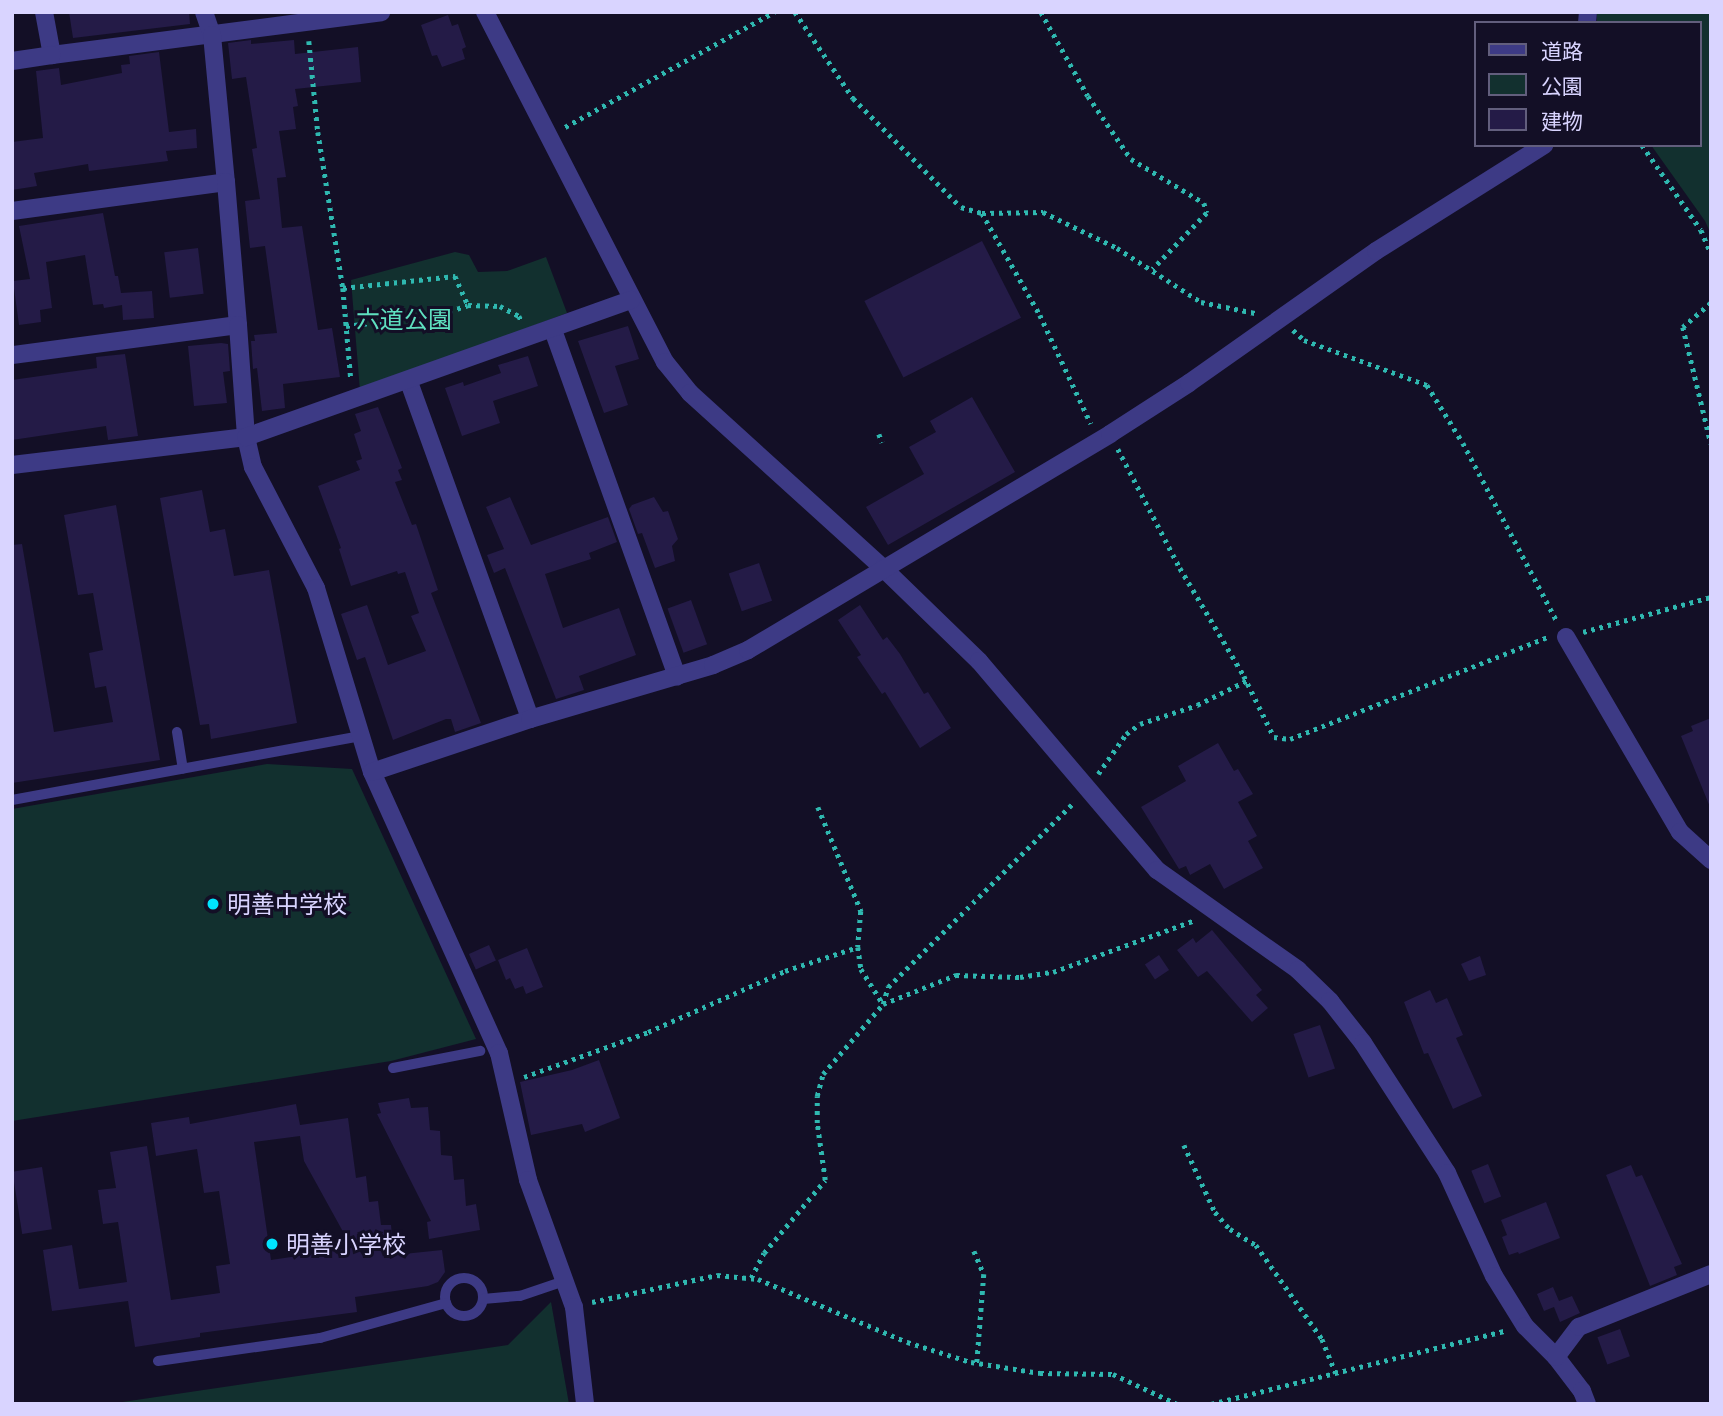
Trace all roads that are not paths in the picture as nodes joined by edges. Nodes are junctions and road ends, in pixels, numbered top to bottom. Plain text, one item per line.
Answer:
1 (44, 12) edge
2 (204, 12) edge
3 (381, 12) edge
4 (485, 12) edge
5 (307, 22) edge
6 (212, 36) junction
7 (52, 55) junction
8 (12, 61) edge
9 (1541, 147) edge
10 (226, 182) junction
11 (12, 211) edge
12 (631, 300) junction
13 (238, 325) junction
14 (553, 330) junction
15 (12, 355) edge
16 (409, 382) junction
17 (246, 437) junction
18 (12, 465) edge
19 (883, 568) junction
20 (1564, 634) road end
21 (677, 676) junction
22 (530, 719) junction
23 (177, 732) dead end
24 (362, 736) junction
25 (183, 769) junction
26 (372, 772) junction
27 (12, 800) edge
28 (1711, 860) edge
29 (488, 1049) junction
30 (393, 1068) dead end
31 (1711, 1274) edge
32 (564, 1281) junction
33 (483, 1299) junction
34 (446, 1303) junction
35 (1556, 1357) junction
36 (159, 1361) dead end
37 (585, 1404) edge
38 (1587, 1404) edge

1 - 7 street
2 - 6 street
3 - 5 street
4 - 12 street
5 - 6 street
6 - 7 street
6 - 10 street
7 - 8 street
9 - 19 street
10 - 11 street
10 - 13 street
12 - 14 street
12 - 19 street
13 - 15 street
13 - 17 street
14 - 16 street
14 - 21 street
16 - 17 street
16 - 22 street
17 - 18 street
17 - 24 street
19 - 21 street
19 - 35 street
20 - 28 street
21 - 22 street
22 - 26 street
23 - 25 lane
24 - 25 lane
24 - 26 street
25 - 27 lane
26 - 29 street
29 - 30 lane
29 - 32 street
31 - 35 street
32 - 33 lane
32 - 37 street
33 - 34 lane
33 - 34 lane
34 - 36 lane
35 - 38 street

